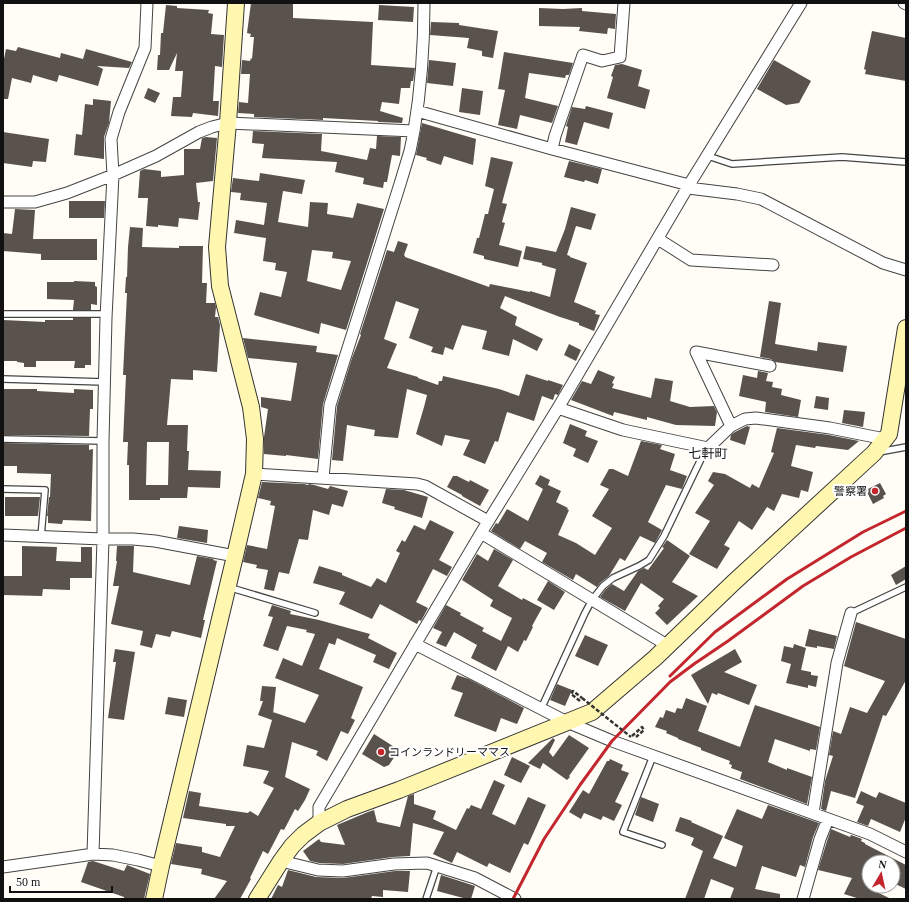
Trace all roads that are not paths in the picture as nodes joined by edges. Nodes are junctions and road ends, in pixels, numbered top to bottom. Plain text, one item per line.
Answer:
1 (147, 3) edge
2 (236, 3) edge
3 (424, 3) edge
4 (624, 3) edge
5 (801, 3) edge
6 (417, 110) junction
7 (228, 123) junction
8 (414, 131) junction
9 (552, 149) junction
10 (708, 156) junction
11 (906, 162) edge
12 (113, 175) junction
13 (689, 187) junction
14 (3, 202) edge
15 (658, 239) junction
16 (772, 265) dead end
17 (906, 270) edge
18 (3, 314) edge
19 (106, 314) junction
20 (906, 328) edge
21 (770, 366) dead end
22 (3, 380) edge
23 (105, 382) junction
24 (558, 408) junction
25 (731, 426) junction
26 (3, 439) edge
27 (886, 439) junction
28 (103, 441) junction
29 (906, 447) edge
30 (708, 448) junction
31 (874, 453) junction
32 (254, 474) junction
33 (322, 478) junction
34 (3, 490) edge
35 (488, 522) junction
36 (481, 533) junction
37 (3, 535) edge
38 (41, 537) junction
39 (103, 539) junction
40 (235, 556) junction
41 (228, 587) junction
42 (906, 587) edge
43 (592, 600) junction
44 (315, 613) dead end
45 (851, 613) joint
46 (415, 644) junction
47 (667, 645) junction
48 (540, 709) junction
49 (567, 722) junction
50 (653, 756) junction
51 (813, 813) junction
52 (828, 819) junction
53 (319, 823) junction
54 (662, 845) dead end
55 (906, 852) edge
56 (93, 854) junction
57 (281, 861) junction
58 (161, 866) junction
59 (438, 866) junction
60 (3, 868) edge
61 (154, 899) edge
62 (257, 899) edge
63 (426, 899) edge
64 (516, 899) edge
65 (802, 899) edge

1 - 12 street
2 - 7 street
3 - 6 street
4 - 9 street
5 - 10 street
6 - 8 street
6 - 9 street
7 - 8 street
7 - 12 street
7 - 32 street
8 - 33 street
9 - 13 street
10 - 11 lane
10 - 13 street
12 - 14 street
12 - 19 street
13 - 15 street
13 - 17 street
15 - 16 street
15 - 24 street
18 - 19 lane
19 - 23 street
20 - 27 street
21 - 25 street
22 - 23 lane
23 - 28 street
24 - 30 street
24 - 35 street
25 - 27 street
25 - 30 street
26 - 28 lane
27 - 31 street
28 - 39 street
29 - 31 lane
30 - 43 lane
31 - 47 street
32 - 33 street
32 - 40 street
33 - 35 street
34 - 38 lane
35 - 36 street
36 - 43 street
36 - 46 street
37 - 38 street
38 - 39 street
39 - 40 street
39 - 56 street
40 - 41 street
41 - 44 lane
41 - 58 street
42 - 45 lane
43 - 47 street
43 - 48 lane
45 - 51 street
46 - 48 street
46 - 53 street
47 - 49 street
48 - 49 street
49 - 50 street
49 - 53 street
50 - 51 street
50 - 54 lane
51 - 52 street
52 - 55 street
52 - 65 street
53 - 57 street
56 - 58 street
56 - 60 street
57 - 59 street
57 - 62 street
58 - 61 street
59 - 63 lane
59 - 64 street

